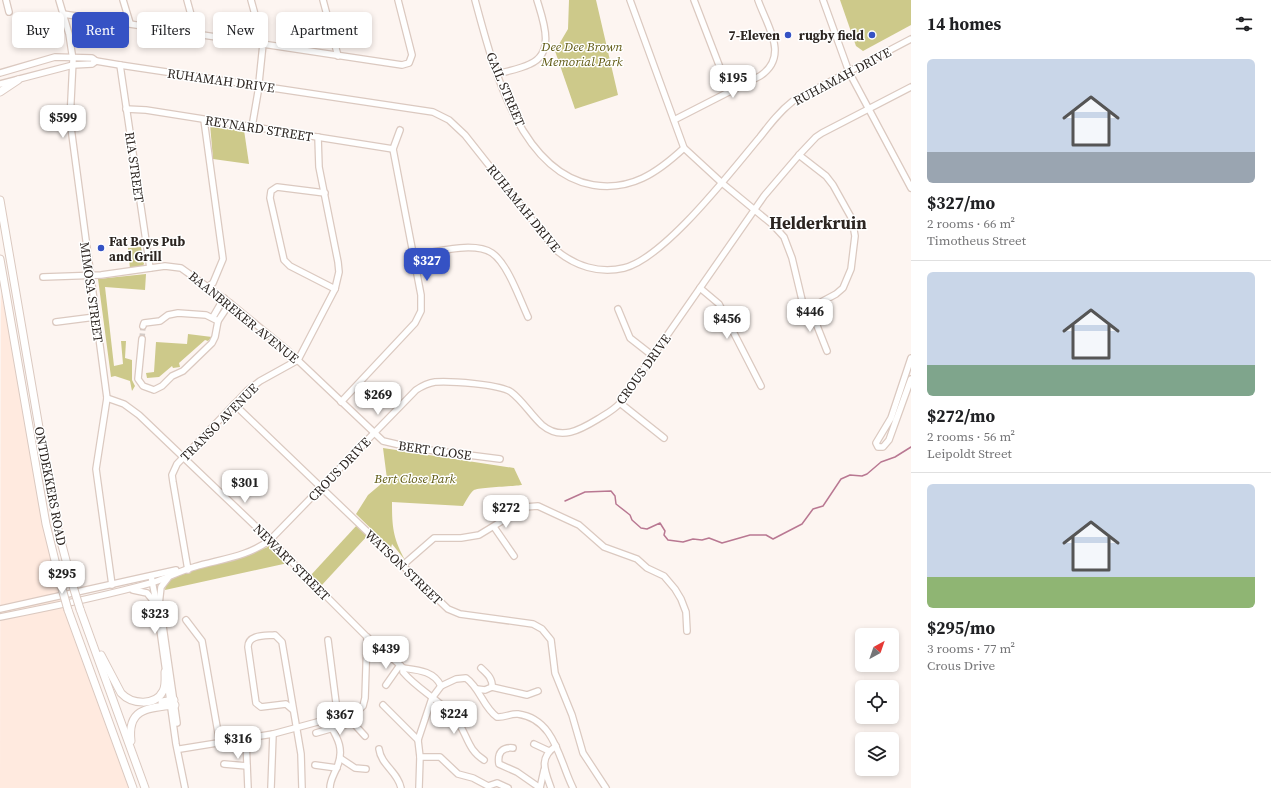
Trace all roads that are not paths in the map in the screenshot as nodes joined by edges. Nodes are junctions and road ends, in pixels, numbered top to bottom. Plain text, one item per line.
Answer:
1 (6, 0) edge
2 (58, 0) edge
3 (124, 0) edge
4 (187, 0) edge
5 (251, 0) edge
6 (323, 0) edge
7 (398, 0) edge
8 (475, 0) edge
9 (537, 0) edge
10 (630, 0) edge
11 (694, 0) edge
12 (758, 0) edge
13 (823, 0) edge
14 (9, 12) dead end
15 (62, 12) edge
16 (190, 12) edge
17 (254, 12) edge
18 (64, 14) edge
19 (64, 18) edge
20 (130, 23) junction
21 (137, 24) edge
22 (911, 39) edge
23 (268, 45) edge
24 (262, 48) edge
25 (338, 56) junction
26 (73, 57) junction
27 (96, 61) junction
28 (73, 64) junction
29 (120, 65) junction
30 (849, 72) junction
31 (0, 73) edge
32 (497, 74) junction
33 (18, 80) junction
34 (0, 84) edge
35 (259, 85) junction
36 (911, 87) edge
37 (0, 92) edge
38 (729, 92) junction
39 (870, 108) junction
40 (126, 109) junction
41 (204, 120) junction
42 (674, 120) junction
43 (252, 127) junction
44 (400, 130) dead end
45 (318, 137) junction
46 (684, 148) junction
47 (393, 149) junction
48 (798, 155) junction
49 (722, 183) junction
50 (911, 188) edge
51 (325, 193) junction
52 (0, 200) edge
53 (755, 209) junction
54 (413, 256) junction
55 (0, 259) edge
56 (150, 268) junction
57 (89, 275) junction
58 (43, 277) dead end
59 (209, 286) junction
60 (700, 288) junction
61 (335, 289) junction
62 (224, 298) junction
63 (230, 303) junction
64 (810, 308) junction
65 (618, 309) dead end
66 (95, 317) junction
67 (528, 317) dead end
68 (216, 319) junction
69 (56, 322) dead end
70 (143, 326) dead end
71 (142, 339) tunnel mouth
72 (827, 351) dead end
73 (653, 356) junction
74 (911, 358) edge
75 (298, 360) junction
76 (911, 378) edge
77 (761, 386) dead end
78 (107, 398) junction
79 (340, 402) junction
80 (620, 403) junction
81 (234, 404) junction
82 (374, 433) junction
83 (664, 438) dead end
84 (183, 456) junction
85 (500, 459) dead end
86 (322, 487) junction
87 (494, 527) junction
88 (270, 540) junction
89 (514, 556) dead end
90 (403, 565) junction
91 (189, 568) junction
92 (178, 572) junction
93 (153, 579) junction
94 (112, 585) junction
95 (126, 590) junction
96 (158, 605) junction
97 (0, 610) edge
98 (0, 617) edge
99 (186, 620) dead end
100 (87, 626) junction
101 (687, 631) dead end
102 (367, 637) junction
103 (328, 640) dead end
104 (401, 666) junction
105 (481, 668) dead end
106 (166, 672) junction
107 (386, 685) dead end
108 (441, 686) junction
109 (492, 687) junction
110 (477, 689) junction
111 (538, 691) dead end
112 (126, 698) junction
113 (432, 698) junction
114 (172, 703) junction
115 (383, 705) dead end
116 (293, 710) junction
117 (338, 718) junction
118 (328, 721) junction
119 (295, 728) junction
120 (332, 729) junction
121 (316, 733) dead end
122 (273, 734) junction
123 (365, 736) dead end
124 (246, 740) junction
125 (418, 740) junction
126 (220, 744) junction
127 (534, 744) dead end
128 (556, 746) junction
129 (514, 748) dead end
130 (132, 749) junction
131 (180, 749) junction
132 (379, 749) dead end
133 (549, 751) junction
134 (179, 757) junction
135 (420, 757) junction
136 (340, 758) junction
137 (484, 760) dead end
138 (224, 764) dead end
139 (315, 764) dead end
140 (247, 766) junction
141 (337, 768) junction
142 (366, 768) dead end
143 (544, 770) junction
144 (145, 787) edge
145 (488, 787) edge
146 (133, 788) edge
147 (185, 788) edge
148 (248, 788) edge
149 (271, 788) edge
150 (302, 788) edge
151 (330, 788) edge
152 (401, 788) edge
153 (419, 788) edge
154 (508, 788) edge
155 (540, 788) edge
156 (551, 788) edge
157 (573, 788) edge
158 (606, 788) edge

1 - 14 street
2 - 15 street, MIMOSA STREET
3 - 20 street
4 - 16 street
5 - 17 street
6 - 25 street
7 - 25 street
8 - 32 street, GAIL STREET
9 - 32 street
10 - 42 street
11 - 38 street
12 - 38 street
13 - 30 street
18 - 20 street
19 - 26 street, MIMOSA STREET
20 - 21 street
22 - 30 street, RUHAMAH DRIVE
23 - 25 street
24 - 35 street
26 - 27 street, RUHAMAH DRIVE
26 - 28 street, MIMOSA STREET
26 - 31 street, RUHAMAH DRIVE
27 - 28 street, RUHAMAH DRIVE
27 - 29 street, RUHAMAH DRIVE
28 - 33 street, RUHAMAH DRIVE
28 - 57 street, MIMOSA STREET
29 - 35 street, RUHAMAH DRIVE
29 - 40 street, RIA STREET
30 - 39 street
30 - 49 street, RUHAMAH DRIVE
32 - 46 street, GAIL STREET
33 - 34 street, RUHAMAH DRIVE
33 - 37 main road
35 - 43 street
35 - 49 street, RUHAMAH DRIVE
36 - 39 street, CROUS DRIVE
38 - 42 street
39 - 48 street, CROUS DRIVE
39 - 50 street
40 - 41 street, REYNARD STREET
40 - 56 street, RIA STREET
41 - 43 street, REYNARD STREET
41 - 59 street
42 - 46 street
43 - 45 street, REYNARD STREET
44 - 47 street
45 - 47 street, REYNARD STREET
45 - 51 street
46 - 49 street
47 - 54 street
48 - 53 street, CROUS DRIVE
48 - 64 street
49 - 53 street
51 - 61 street
51 - 61 street
52 - 100 main road, ONTDEKKERS ROAD, bridge
53 - 60 street, CROUS DRIVE
53 - 64 street
54 - 67 street
54 - 79 street
55 - 146 main road, ONTDEKKERS ROAD, bridge
56 - 57 street, BAANBREKER AVENUE
56 - 59 street, BAANBREKER AVENUE
57 - 58 street, BAANBREKER AVENUE
57 - 66 street, MIMOSA STREET
59 - 62 street, BAANBREKER AVENUE
60 - 73 street, CROUS DRIVE
60 - 77 street
61 - 75 street
62 - 63 street, BAANBREKER AVENUE
62 - 68 street
63 - 68 street
63 - 75 street, BAANBREKER AVENUE
64 - 72 street
65 - 73 street
66 - 69 street
66 - 78 street, MIMOSA STREET
68 - 70 street
68 - 71 street
73 - 80 street, CROUS DRIVE
74 - 76 street
75 - 79 street, BAANBREKER AVENUE
75 - 81 street, TRANSO AVENUE
78 - 84 street, NEWART STREET
78 - 94 street, MIMOSA STREET
79 - 82 street, BAANBREKER AVENUE
80 - 82 street, CROUS DRIVE
80 - 83 street
81 - 84 street, TRANSO AVENUE
81 - 86 street, WATSON STREET
82 - 85 street, BERT CLOSE
82 - 86 street, CROUS DRIVE
84 - 88 street, NEWART STREET
84 - 91 street, TRANSO AVENUE
86 - 88 street, CROUS DRIVE
86 - 90 street, WATSON STREET
87 - 89 street
87 - 90 street
87 - 101 street
88 - 91 street, CROUS DRIVE
88 - 102 street, NEWART STREET
90 - 158 street, WATSON STREET
91 - 92 street, CROUS DRIVE
91 - 93 street, CROUS DRIVE
92 - 93 street, CROUS DRIVE
92 - 96 street
93 - 94 street, CROUS DRIVE
93 - 95 street, CROUS DRIVE
93 - 96 street
94 - 97 street, CROUS DRIVE
95 - 96 street
95 - 98 street, CROUS DRIVE
96 - 106 street
96 - 114 street
99 - 126 street
100 - 112 main road
100 - 130 main road, ONTDEKKERS ROAD
102 - 104 street, NEWART STREET
102 - 117 street
103 - 117 street
104 - 107 street
104 - 108 street
104 - 113 street, NEWART STREET
105 - 109 street
106 - 112 main road
106 - 114 street
108 - 110 street
108 - 113 street
109 - 110 street
109 - 111 street
110 - 128 street
112 - 114 main road
113 - 125 street
113 - 137 street, NEWART STREET
114 - 130 main road
114 - 131 street
114 - 134 street
115 - 125 street
116 - 116 street
116 - 119 street
117 - 118 street
118 - 119 street
118 - 120 street
119 - 122 street
119 - 150 street
120 - 121 street
120 - 123 street
120 - 136 street
122 - 124 street
122 - 149 street
124 - 126 street
124 - 140 street
125 - 135 street
126 - 131 street
127 - 133 street
128 - 133 street
128 - 157 street
129 - 155 street
130 - 144 main road, ONTDEKKERS ROAD
131 - 134 street
132 - 152 street
133 - 143 street
134 - 147 street
135 - 145 street
135 - 153 street
136 - 141 street
136 - 142 street
138 - 140 street
139 - 141 street
140 - 148 street
141 - 151 street
143 - 155 street
143 - 156 street
145 - 154 street

